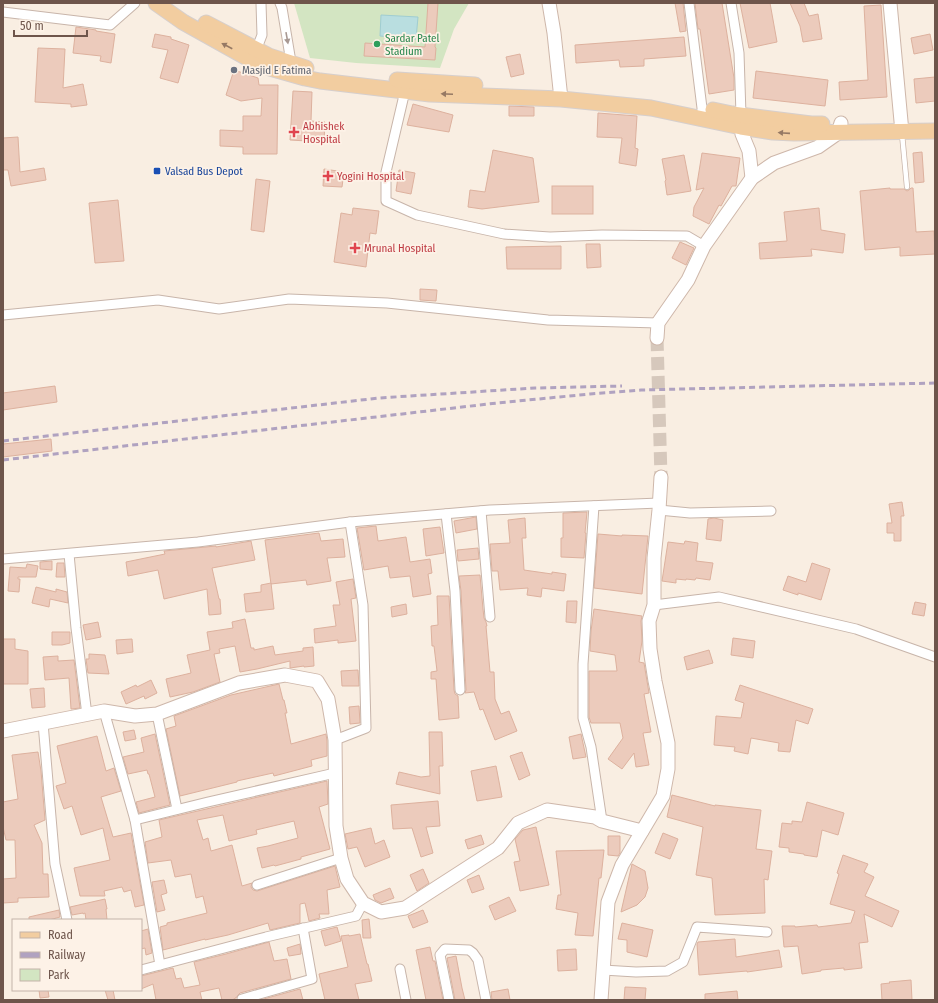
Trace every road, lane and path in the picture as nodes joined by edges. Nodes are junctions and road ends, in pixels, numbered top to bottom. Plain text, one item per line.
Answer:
1 (135, 3) edge
2 (156, 3) edge
3 (172, 3) edge
4 (261, 3) edge
5 (280, 3) edge
6 (549, 3) edge
7 (689, 3) edge
8 (731, 3) edge
9 (890, 3) edge
10 (3, 12) edge
11 (254, 55) junction
12 (289, 68) junction
13 (405, 91) junction
14 (561, 95) junction
15 (702, 113) junction
16 (741, 121) junction
17 (935, 121) edge
18 (901, 127) junction
19 (840, 128) junction
20 (935, 131) edge
21 (752, 178) junction
22 (907, 187) dead end
23 (704, 246) junction
24 (3, 315) edge
25 (658, 323) junction
26 (658, 338) tunnel mouth
27 (660, 477) tunnel mouth
28 (594, 506) junction
29 (659, 507) junction
30 (481, 511) junction
31 (771, 511) dead end
32 (446, 514) junction
33 (350, 522) junction
34 (69, 554) junction
35 (3, 558) edge
36 (654, 605) junction
37 (490, 618) dead end
38 (935, 656) edge
39 (460, 690) dead end
40 (104, 711) junction
41 (158, 714) junction
42 (87, 715) junction
43 (43, 724) junction
44 (3, 731) edge
45 (335, 740) junction
46 (335, 773) junction
47 (177, 809) junction
48 (135, 820) junction
49 (602, 821) junction
50 (642, 831) junction
51 (341, 858) junction
52 (257, 884) dead end
53 (363, 903) junction
54 (67, 919) edge
55 (303, 928) junction
56 (767, 932) dead end
57 (160, 965) junction
58 (400, 969) dead end
59 (142, 970) edge
60 (603, 970) junction
61 (242, 1000) edge
62 (406, 1000) edge
63 (449, 1000) edge
64 (486, 1000) edge
65 (601, 1000) edge

1 - 10 street
11 -> 2 main road
3 - 11 main road
4 - 11 street
5 -> 12 street
6 - 14 street
7 - 15 street
8 - 16 street
9 - 18 street
11 - 12 main road
12 - 13 main road
12 - 14 main road
14 -> 13 main road
13 - 23 street
14 - 15 main road
15 - 16 main road
16 - 19 main road
16 - 21 street
17 - 18 main road
18 - 19 main road
18 - 20 main road
18 - 22 lane
19 - 21 street
21 - 23 street
23 - 25 street
24 - 25 street
25 - 26 street
27 - 29 street
28 - 29 street
28 - 30 street
28 - 49 street
29 - 31 street
29 - 36 street
30 - 32 street
30 - 37 street
32 - 33 street
32 - 39 street
33 - 34 street
33 - 45 street
34 - 35 street
34 - 42 street
36 - 38 street
36 - 50 street
40 - 41 street
40 - 42 street
40 - 48 street
41 - 45 street
41 - 47 street
42 - 43 street
43 - 44 street
43 - 54 street
45 - 46 street
46 - 47 street
46 - 51 street
47 - 48 street
48 - 57 street
49 - 50 street
49 - 53 street
50 - 60 street
51 - 52 street
51 - 53 street
53 - 55 street
55 - 57 street
55 - 61 street
56 - 60 street
57 - 59 street
58 - 62 street
60 - 65 street
63 - 64 street

